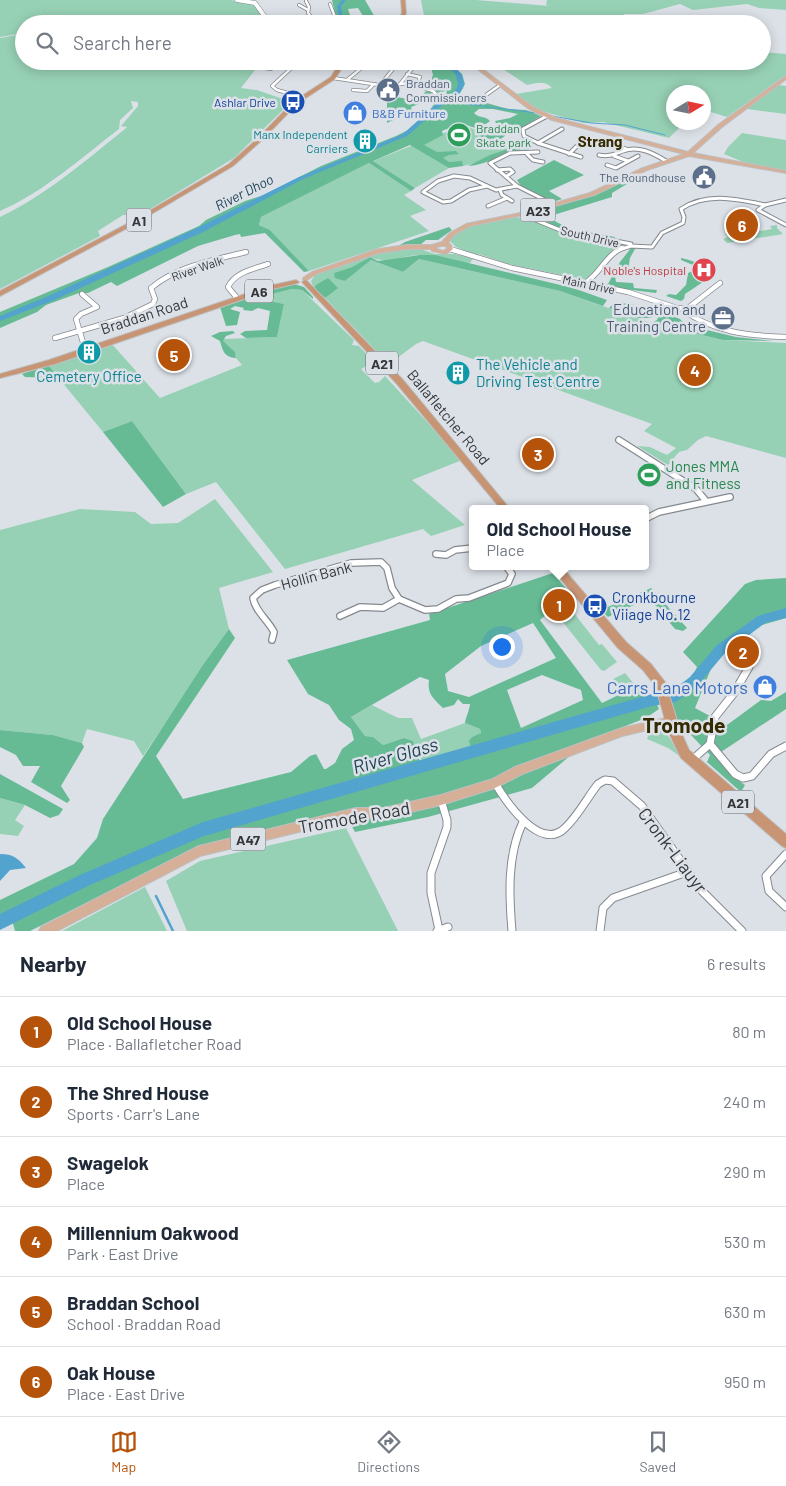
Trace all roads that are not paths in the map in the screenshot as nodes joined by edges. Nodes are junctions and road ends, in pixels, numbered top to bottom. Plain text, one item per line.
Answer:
1 (238, 0) edge
2 (306, 0) edge
3 (403, 0) edge
4 (330, 4) dead end
5 (299, 5) dead end
6 (308, 10) junction
7 (263, 15) edge
8 (310, 15) edge
9 (334, 15) edge
10 (403, 15) edge
11 (289, 70) edge
12 (338, 70) edge
13 (360, 70) edge
14 (392, 70) edge
15 (410, 70) edge
16 (481, 70) edge
17 (407, 74) junction
18 (786, 77) edge
19 (333, 78) junction
20 (420, 78) dead end
21 (348, 80) junction
22 (374, 84) junction
23 (400, 84) junction
24 (380, 85) junction
25 (500, 85) junction
26 (388, 86) junction
27 (353, 90) dead end
28 (398, 91) dead end
29 (486, 95) dead end
30 (302, 97) junction
31 (434, 100) dead end
32 (547, 116) junction
33 (562, 129) dead end
34 (591, 139) dead end
35 (538, 143) junction
36 (614, 145) dead end
37 (548, 146) junction
38 (626, 150) junction
39 (527, 154) junction
40 (569, 154) junction
41 (689, 154) junction
42 (599, 155) dead end
43 (614, 156) junction
44 (638, 156) dead end
45 (581, 157) dead end
46 (666, 161) junction
47 (543, 162) dead end
48 (628, 162) junction
49 (607, 165) dead end
50 (497, 170) junction
51 (461, 172) dead end
52 (786, 172) edge
53 (467, 175) junction
54 (507, 176) junction
55 (487, 186) junction
56 (518, 186) junction
57 (500, 190) junction
58 (507, 198) junction
59 (786, 200) edge
60 (512, 201) dead end
61 (555, 205) junction
62 (765, 205) junction
63 (488, 206) dead end
64 (521, 214) junction
65 (786, 225) edge
66 (444, 244) junction
67 (631, 244) junction
68 (433, 247) junction
69 (450, 249) junction
70 (246, 252) dead end
71 (268, 264) dead end
72 (302, 281) junction
73 (720, 283) dead end
74 (585, 284) junction
75 (0, 294) edge
76 (82, 294) dead end
77 (237, 298) junction
78 (682, 309) junction
79 (80, 332) junction
80 (786, 337) edge
81 (55, 338) dead end
82 (85, 349) junction
83 (0, 376) edge
84 (619, 440) dead end
85 (730, 497) dead end
86 (706, 501) junction
87 (503, 505) edge
88 (649, 517) edge
89 (469, 550) edge
90 (436, 554) dead end
91 (508, 570) edge
92 (558, 570) edge
93 (399, 599) junction
94 (340, 616) dead end
95 (272, 640) dead end
96 (749, 667) dead end
97 (670, 721) junction
98 (710, 744) junction
99 (786, 746) edge
100 (692, 761) junction
101 (495, 783) junction
102 (441, 800) junction
103 (523, 822) junction
104 (786, 842) edge
105 (786, 854) edge
106 (687, 872) junction
107 (786, 907) edge
108 (448, 927) dead end
109 (437, 930) edge
110 (45, 931) edge
111 (512, 931) edge
112 (600, 931) edge
113 (742, 931) edge

1 - 7 main road
2 - 6 street
3 - 10 highway
4 - 9 street
5 - 6 street
6 - 8 street
11 - 30 street
12 - 19 highway, A1
13 - 21 street
14 - 24 street
15 - 17 street
16 - 25 main road
17 - 20 street
17 - 23 street
18 - 41 main road, A23
19 - 21 street
19 - 30 highway, A1
21 - 22 street
22 - 24 street
22 - 27 street
23 - 26 street
23 - 31 street
24 - 26 street
25 - 29 street
25 - 32 main road
26 - 28 street
30 - 75 highway, A1
32 - 35 street
32 - 41 main road
33 - 35 street
34 - 40 street
35 - 37 street
36 - 38 street
37 - 39 street
37 - 40 street
38 - 43 street
38 - 46 street
39 - 47 street
39 - 50 street
40 - 45 street
41 - 46 main road, A23
41 - 52 main road
42 - 43 street
43 - 48 street
44 - 48 street
46 - 61 main road, A23
48 - 49 street
50 - 54 street
50 - 54 street
51 - 53 street
53 - 55 street
53 - 55 street
54 - 56 street
55 - 57 street
56 - 57 street
56 - 61 street
57 - 58 street
58 - 60 street
58 - 63 street
59 - 62 street
61 - 64 main road, A23
62 - 65 street
62 - 67 street, South Drive
64 - 66 main road, A23
64 - 67 street, South Drive
66 - 68 main road
66 - 69 main road
67 - 74 street
68 - 69 main road
68 - 72 main road, Braddan Road
69 - 74 street, Main Drive
70 - 79 street, River Walk
71 - 77 street
72 - 77 highway, Braddan Road / A6
72 - 87 highway, Ballafletcher Road / A21
73 - 78 street
74 - 78 street, Main Drive
76 - 79 street
77 - 82 highway, Braddan Road / A6
78 - 80 street, Main Drive
79 - 81 street, River Walk
79 - 82 street
82 - 83 highway, Braddan Road / A6
84 - 86 street
85 - 86 street
86 - 88 street
89 - 90 street
91 - 93 street
92 - 97 highway, A21
93 - 94 street
93 - 95 street, Hollin Bank
96 - 98 street
97 - 100 highway, A21
97 - 101 main road, Tromode Road / A47
98 - 99 street
98 - 100 street
100 - 104 highway, A21
101 - 102 main road, Tromode Road / A47
101 - 103 street, Cronk-Liauyr
102 - 109 street
102 - 110 main road, Tromode Road / A47
103 - 106 street, Cronk-Liauyr
103 - 111 street
105 - 107 street
106 - 112 street
106 - 113 street, Cronk-Liauyr
108 - 109 street

